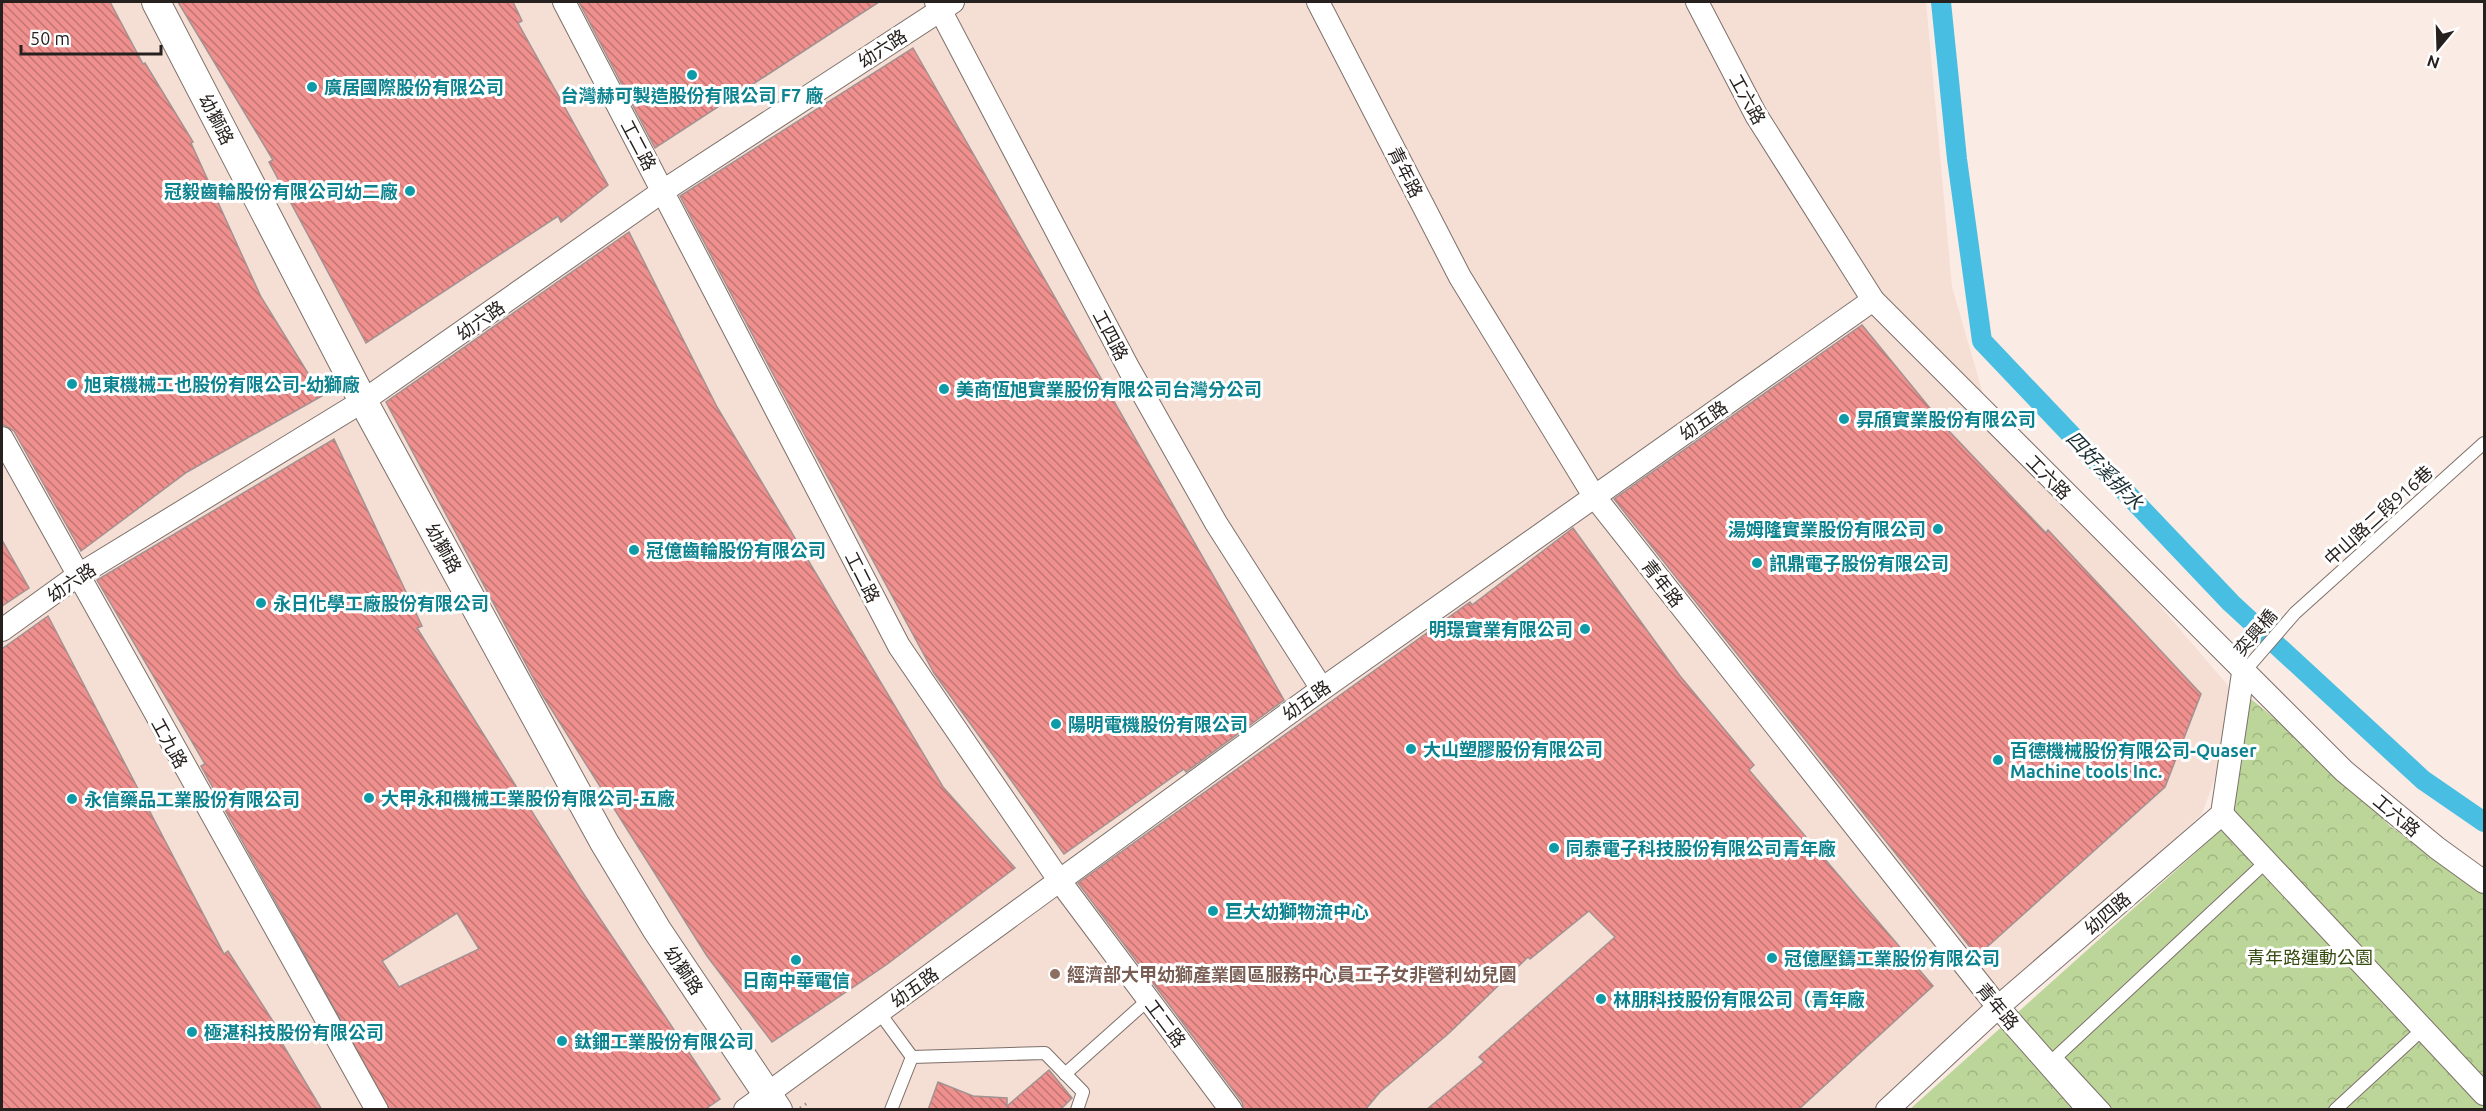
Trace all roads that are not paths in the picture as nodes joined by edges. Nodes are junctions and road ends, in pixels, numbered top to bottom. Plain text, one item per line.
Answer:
1 (156, 2) edge
2 (564, 2) edge
3 (1318, 2) edge
4 (1697, 2) edge
5 (943, 4) edge
6 (663, 191) junction
7 (1874, 300) junction
8 (363, 401) junction
9 (2, 438) edge
10 (2484, 443) edge
11 (1594, 496) junction
12 (76, 576) junction
13 (2295, 614) joint
14 (2, 630) edge
15 (2243, 673) junction
16 (1322, 689) junction
17 (2222, 814) junction
18 (2268, 860) junction
19 (1059, 880) junction
20 (2484, 882) edge
21 (1148, 1000) junction
22 (1998, 1007) junction
23 (879, 1012) junction
24 (2424, 1028) junction
25 (912, 1057) junction
26 (1065, 1074) junction
27 (2484, 1094) edge
28 (764, 1105) edge
29 (1226, 1108) edge
30 (377, 1110) edge
31 (891, 1110) edge
32 (1077, 1110) edge
33 (1887, 1110) edge
34 (2089, 1110) edge
35 (2105, 1110) edge
36 (2335, 1110) edge

1 - 8 street, 幼獅路
2 - 6 street, 工二路
3 - 11 street, 青年路
4 - 7 street, 工六路
5 - 6 street, 幼六路
5 - 16 street, 工四路
6 - 8 street, 幼六路
6 - 19 street, 工二路
7 - 11 street, 幼五路
7 - 15 street, 工六路
8 - 12 street, 幼六路
8 - 28 street, 幼獅路
9 - 12 street, 工九路
10 - 13 lane, 中山路二段916巷
11 - 16 street, 幼五路
11 - 22 street, 青年路
12 - 14 street, 幼六路
12 - 30 street, 工九路
13 - 15 lane, 奕興橋
15 - 17 street
15 - 20 street, 工六路
16 - 19 street, 幼五路
17 - 18 street
17 - 22 street, 幼四路
18 - 24 street
18 - 35 lane
19 - 21 street, 工二路
19 - 23 street, 幼五路
21 - 26 lane
21 - 29 street, 工二路
22 - 33 street, 幼四路
22 - 34 street, 青年路
23 - 25 lane
23 - 28 street, 幼五路
24 - 27 street
24 - 36 lane
25 - 26 lane
25 - 31 lane
26 - 32 lane

